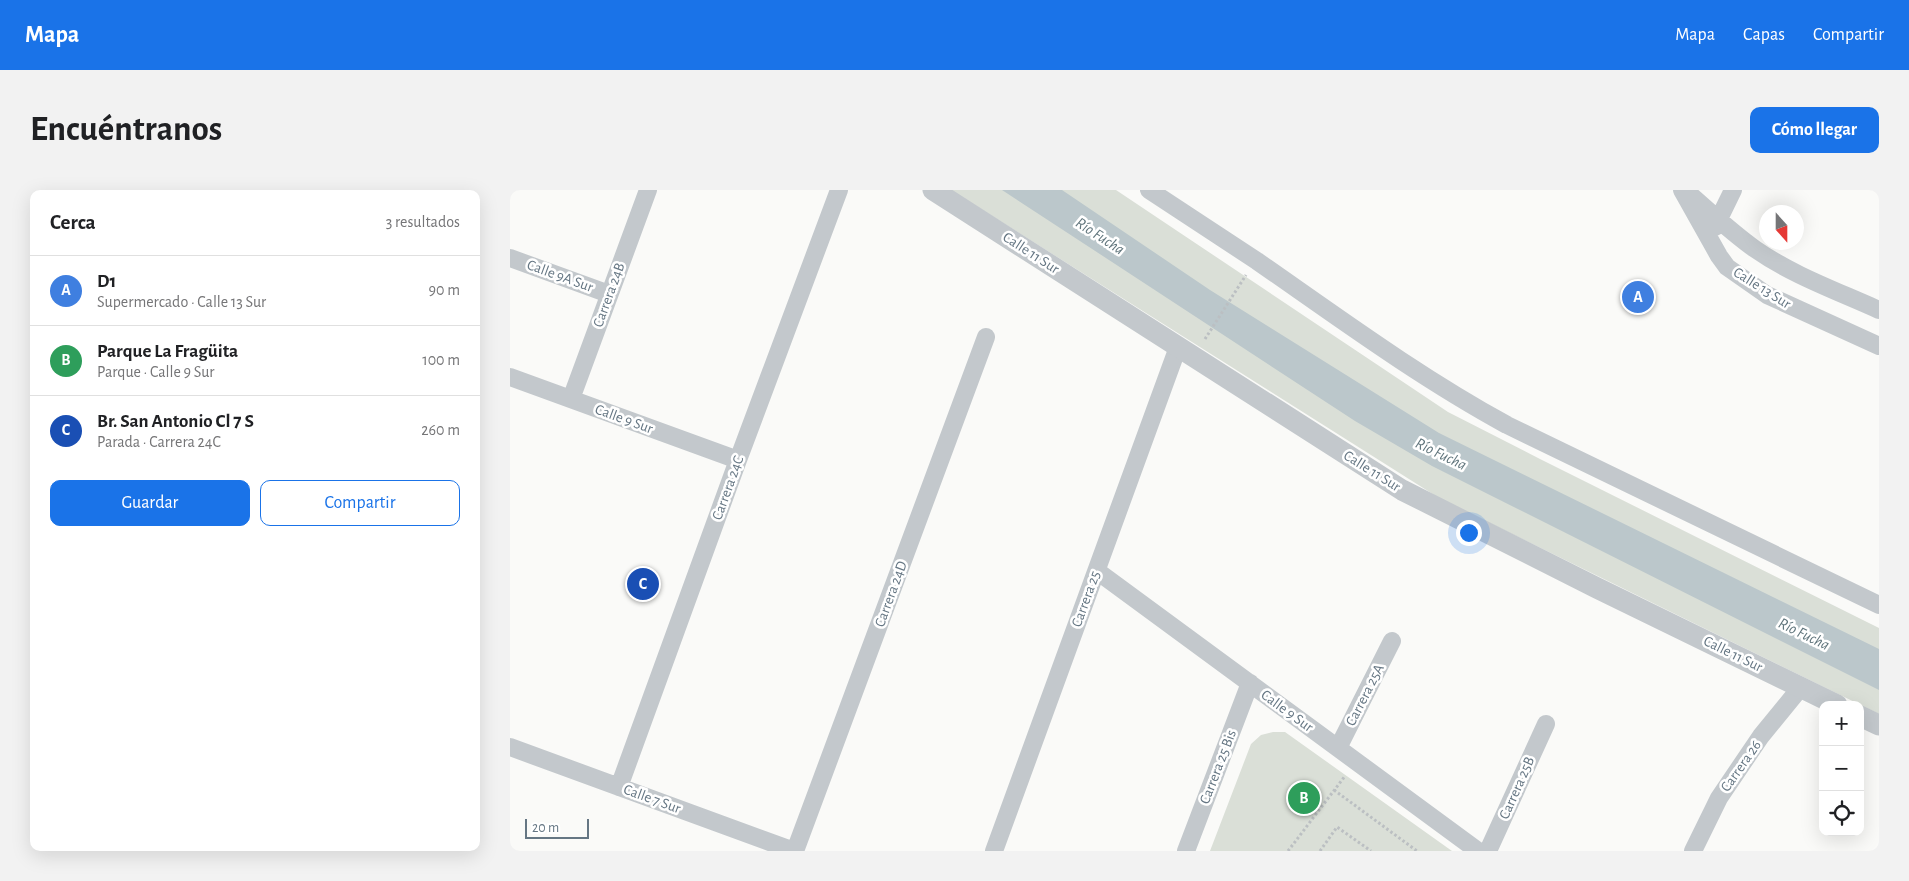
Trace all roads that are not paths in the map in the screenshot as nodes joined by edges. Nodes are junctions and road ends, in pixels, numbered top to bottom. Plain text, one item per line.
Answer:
1 (648, 190) edge
2 (839, 190) edge
3 (933, 190) edge
4 (1149, 190) edge
5 (1684, 190) edge
6 (1733, 190) edge
7 (1719, 219) junction
8 (1709, 239) junction
9 (510, 258) edge
10 (609, 294) junction
11 (1879, 310) edge
12 (986, 337) dead end
13 (1879, 346) edge
14 (1178, 347) junction
15 (510, 377) edge
16 (571, 399) junction
17 (738, 460) junction
18 (1097, 570) junction
19 (1879, 605) edge
20 (1392, 641) dead end
21 (1250, 683) junction
22 (1801, 687) junction
23 (1829, 701) edge
24 (1864, 718) edge
25 (1546, 724) dead end
26 (1879, 725) edge
27 (510, 748) edge
28 (1338, 748) junction
29 (619, 787) junction
30 (795, 851) edge
31 (994, 851) edge
32 (1186, 851) edge
33 (1478, 851) edge
34 (1488, 851) edge
35 (1693, 851) edge

1 - 10 street, Carrera 24B
2 - 17 street, Carrera 24C
3 - 14 street, Calle 11 Sur
4 - 19 street
5 - 7 street, Calle 13 Sur
5 - 8 street, Calle 13 Sur
6 - 7 street
7 - 8 street
7 - 11 street, Calle 13 Sur
8 - 13 street, Calle 13 Sur
9 - 10 street, Calle 9A Sur
10 - 16 street, Carrera 24B
12 - 30 street, Carrera 24D
14 - 18 street, Carrera 25
14 - 22 street, Calle 11 Sur
15 - 16 street, Calle 9 Sur
16 - 17 street, Calle 9 Sur
17 - 29 street, Carrera 24C
18 - 21 street, Calle 9 Sur
18 - 31 street, Carrera 25
20 - 28 street, Carrera 25A
21 - 28 street, Calle 9 Sur
21 - 32 street, Carrera 25 Bis
22 - 23 street, Calle 11 Sur
22 - 35 street, Carrera 26
24 - 26 street
25 - 34 street, Carrera 25B
27 - 29 street, Calle 7 Sur
28 - 33 street, Calle 9 Sur
29 - 30 street, Calle 7 Sur

